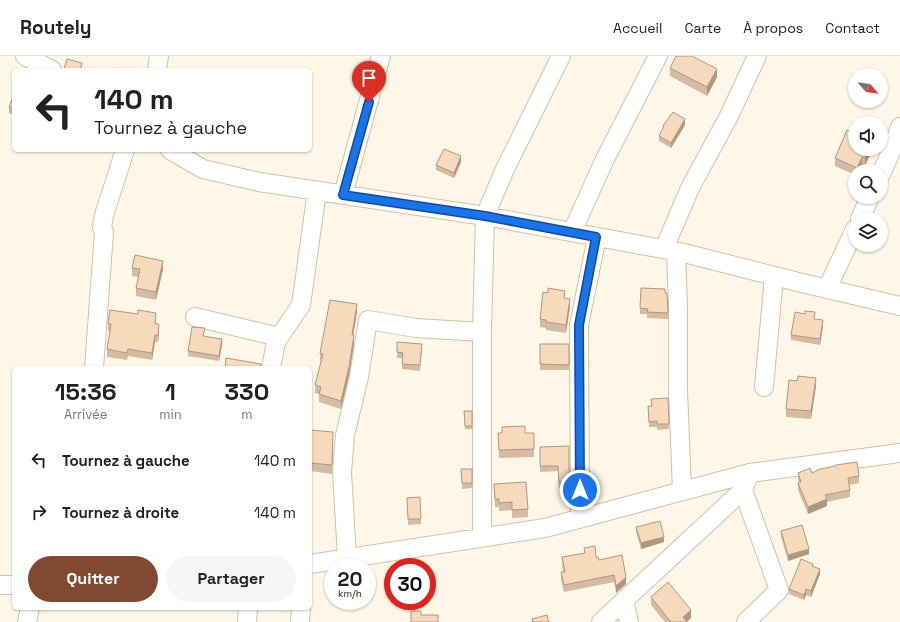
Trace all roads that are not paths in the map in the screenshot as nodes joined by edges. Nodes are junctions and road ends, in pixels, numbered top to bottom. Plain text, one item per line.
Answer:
1 (25, 56) edge
2 (56, 56) edge
3 (159, 56) edge
4 (381, 56) edge
5 (562, 56) edge
6 (658, 56) edge
7 (757, 56) edge
8 (49, 68) edge
9 (53, 68) edge
10 (157, 68) edge
11 (900, 127) edge
12 (124, 152) edge
13 (173, 152) edge
14 (885, 164) edge
15 (317, 191) junction
16 (343, 195) junction
17 (485, 216) junction
18 (572, 232) junction
19 (596, 237) junction
20 (848, 244) edge
21 (670, 250) junction
22 (774, 276) junction
23 (827, 289) junction
24 (900, 306) edge
25 (195, 317) dead end
26 (482, 332) junction
27 (279, 337) junction
28 (94, 366) edge
29 (271, 366) edge
30 (764, 387) dead end
31 (900, 453) edge
32 (750, 473) junction
33 (743, 490) junction
34 (682, 492) junction
35 (580, 519) junction
36 (482, 538) junction
37 (347, 558) joint
38 (324, 562) edge
39 (312, 564) edge
40 (0, 585) edge
41 (12, 585) edge
42 (624, 601) junction
43 (30, 610) edge
44 (248, 610) edge
45 (301, 610) edge
46 (27, 622) edge
47 (247, 622) edge
48 (300, 622) edge
49 (601, 622) edge
50 (629, 622) edge
51 (746, 622) edge

1 - 8 street
2 - 9 street
3 - 10 street
4 - 16 street
5 - 17 street
6 - 18 street
7 - 21 street
11 - 14 street
12 - 28 street
13 - 15 street
15 - 16 street
15 - 27 street
16 - 17 street
17 - 18 street
17 - 26 street
18 - 19 street
19 - 21 street
19 - 35 street
20 - 23 street
21 - 22 street
21 - 34 street
22 - 23 street
22 - 30 street
23 - 24 street
25 - 27 street
26 - 36 street
26 - 37 street
27 - 29 street
31 - 32 street
32 - 33 street
32 - 34 street
33 - 42 street
33 - 51 street
34 - 35 street
35 - 36 street
36 - 37 street
38 - 39 street
40 - 41 street
42 - 49 street
42 - 50 street
43 - 46 street
44 - 47 street
45 - 48 street

